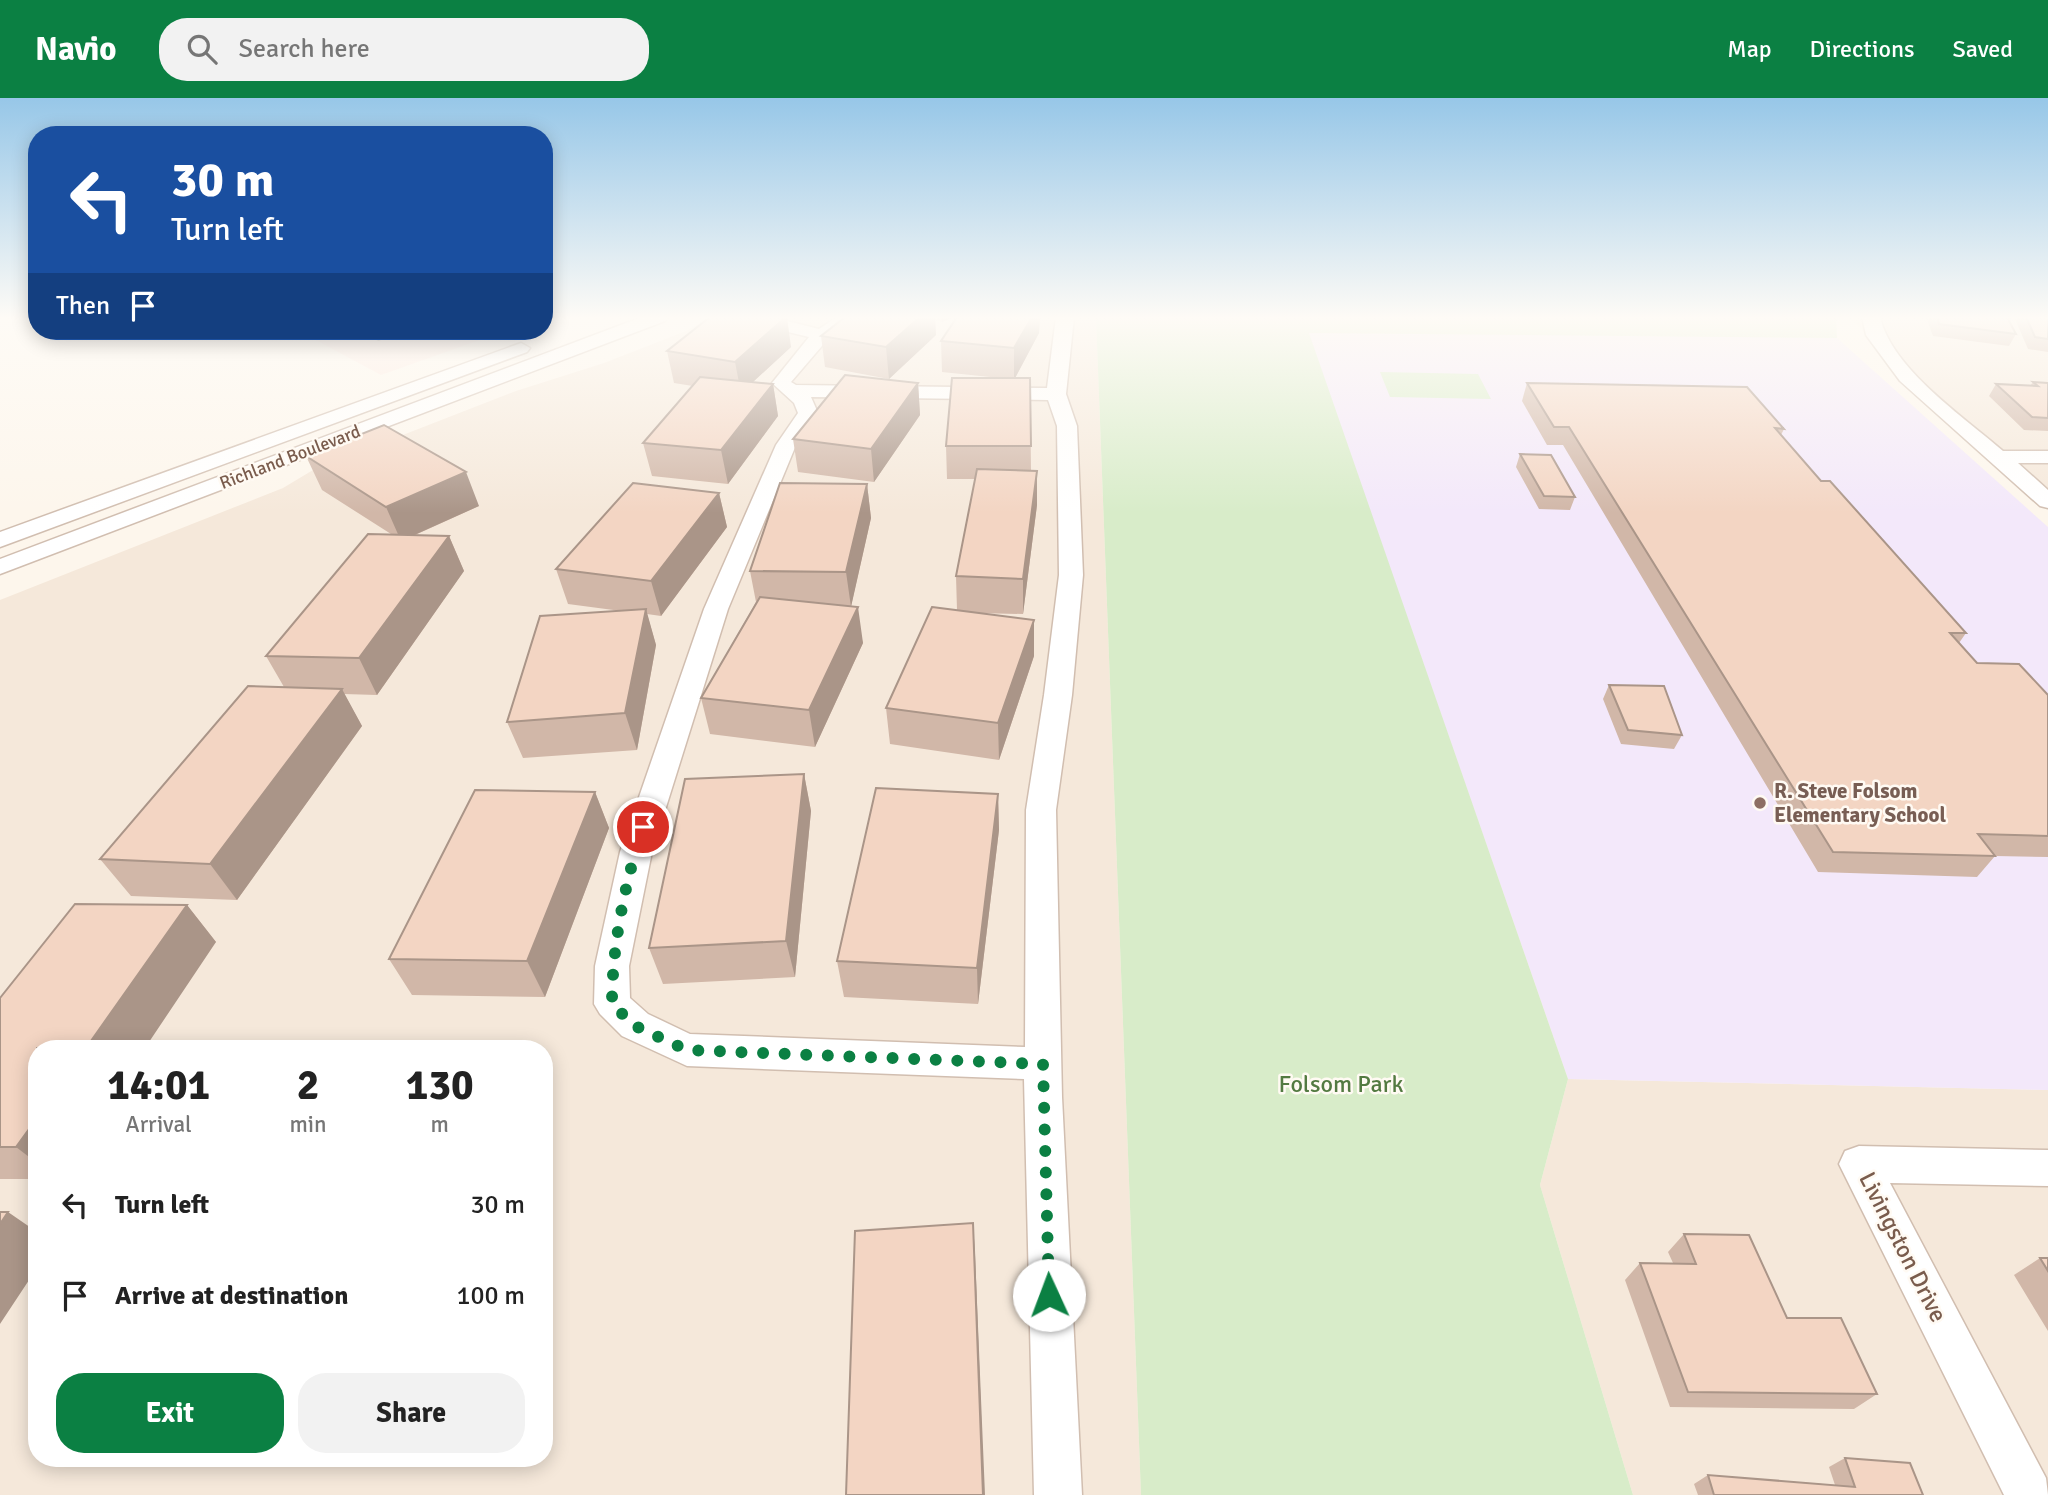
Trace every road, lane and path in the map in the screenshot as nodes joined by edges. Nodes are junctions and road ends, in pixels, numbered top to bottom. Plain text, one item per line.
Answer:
1 (428, 382) edge
2 (488, 382) edge
3 (782, 382) edge
4 (1057, 382) edge
5 (1913, 382) edge
6 (792, 391) junction
7 (1056, 394) junction
8 (1998, 457) junction
9 (2048, 457) edge
10 (2048, 501) edge
11 (0, 540) edge
12 (0, 568) edge
13 (1043, 1064) junction
14 (2048, 1168) edge
15 (1058, 1495) edge
16 (2029, 1495) edge

1 - 11 street, Richland Boulevard
2 - 12 street, Richland Boulevard
3 - 6 street
4 - 7 street
5 - 8 street
6 - 7 street
6 - 13 street
7 - 13 street
8 - 9 street
8 - 10 street
13 - 15 street
14 - 16 street, Livingston Drive

